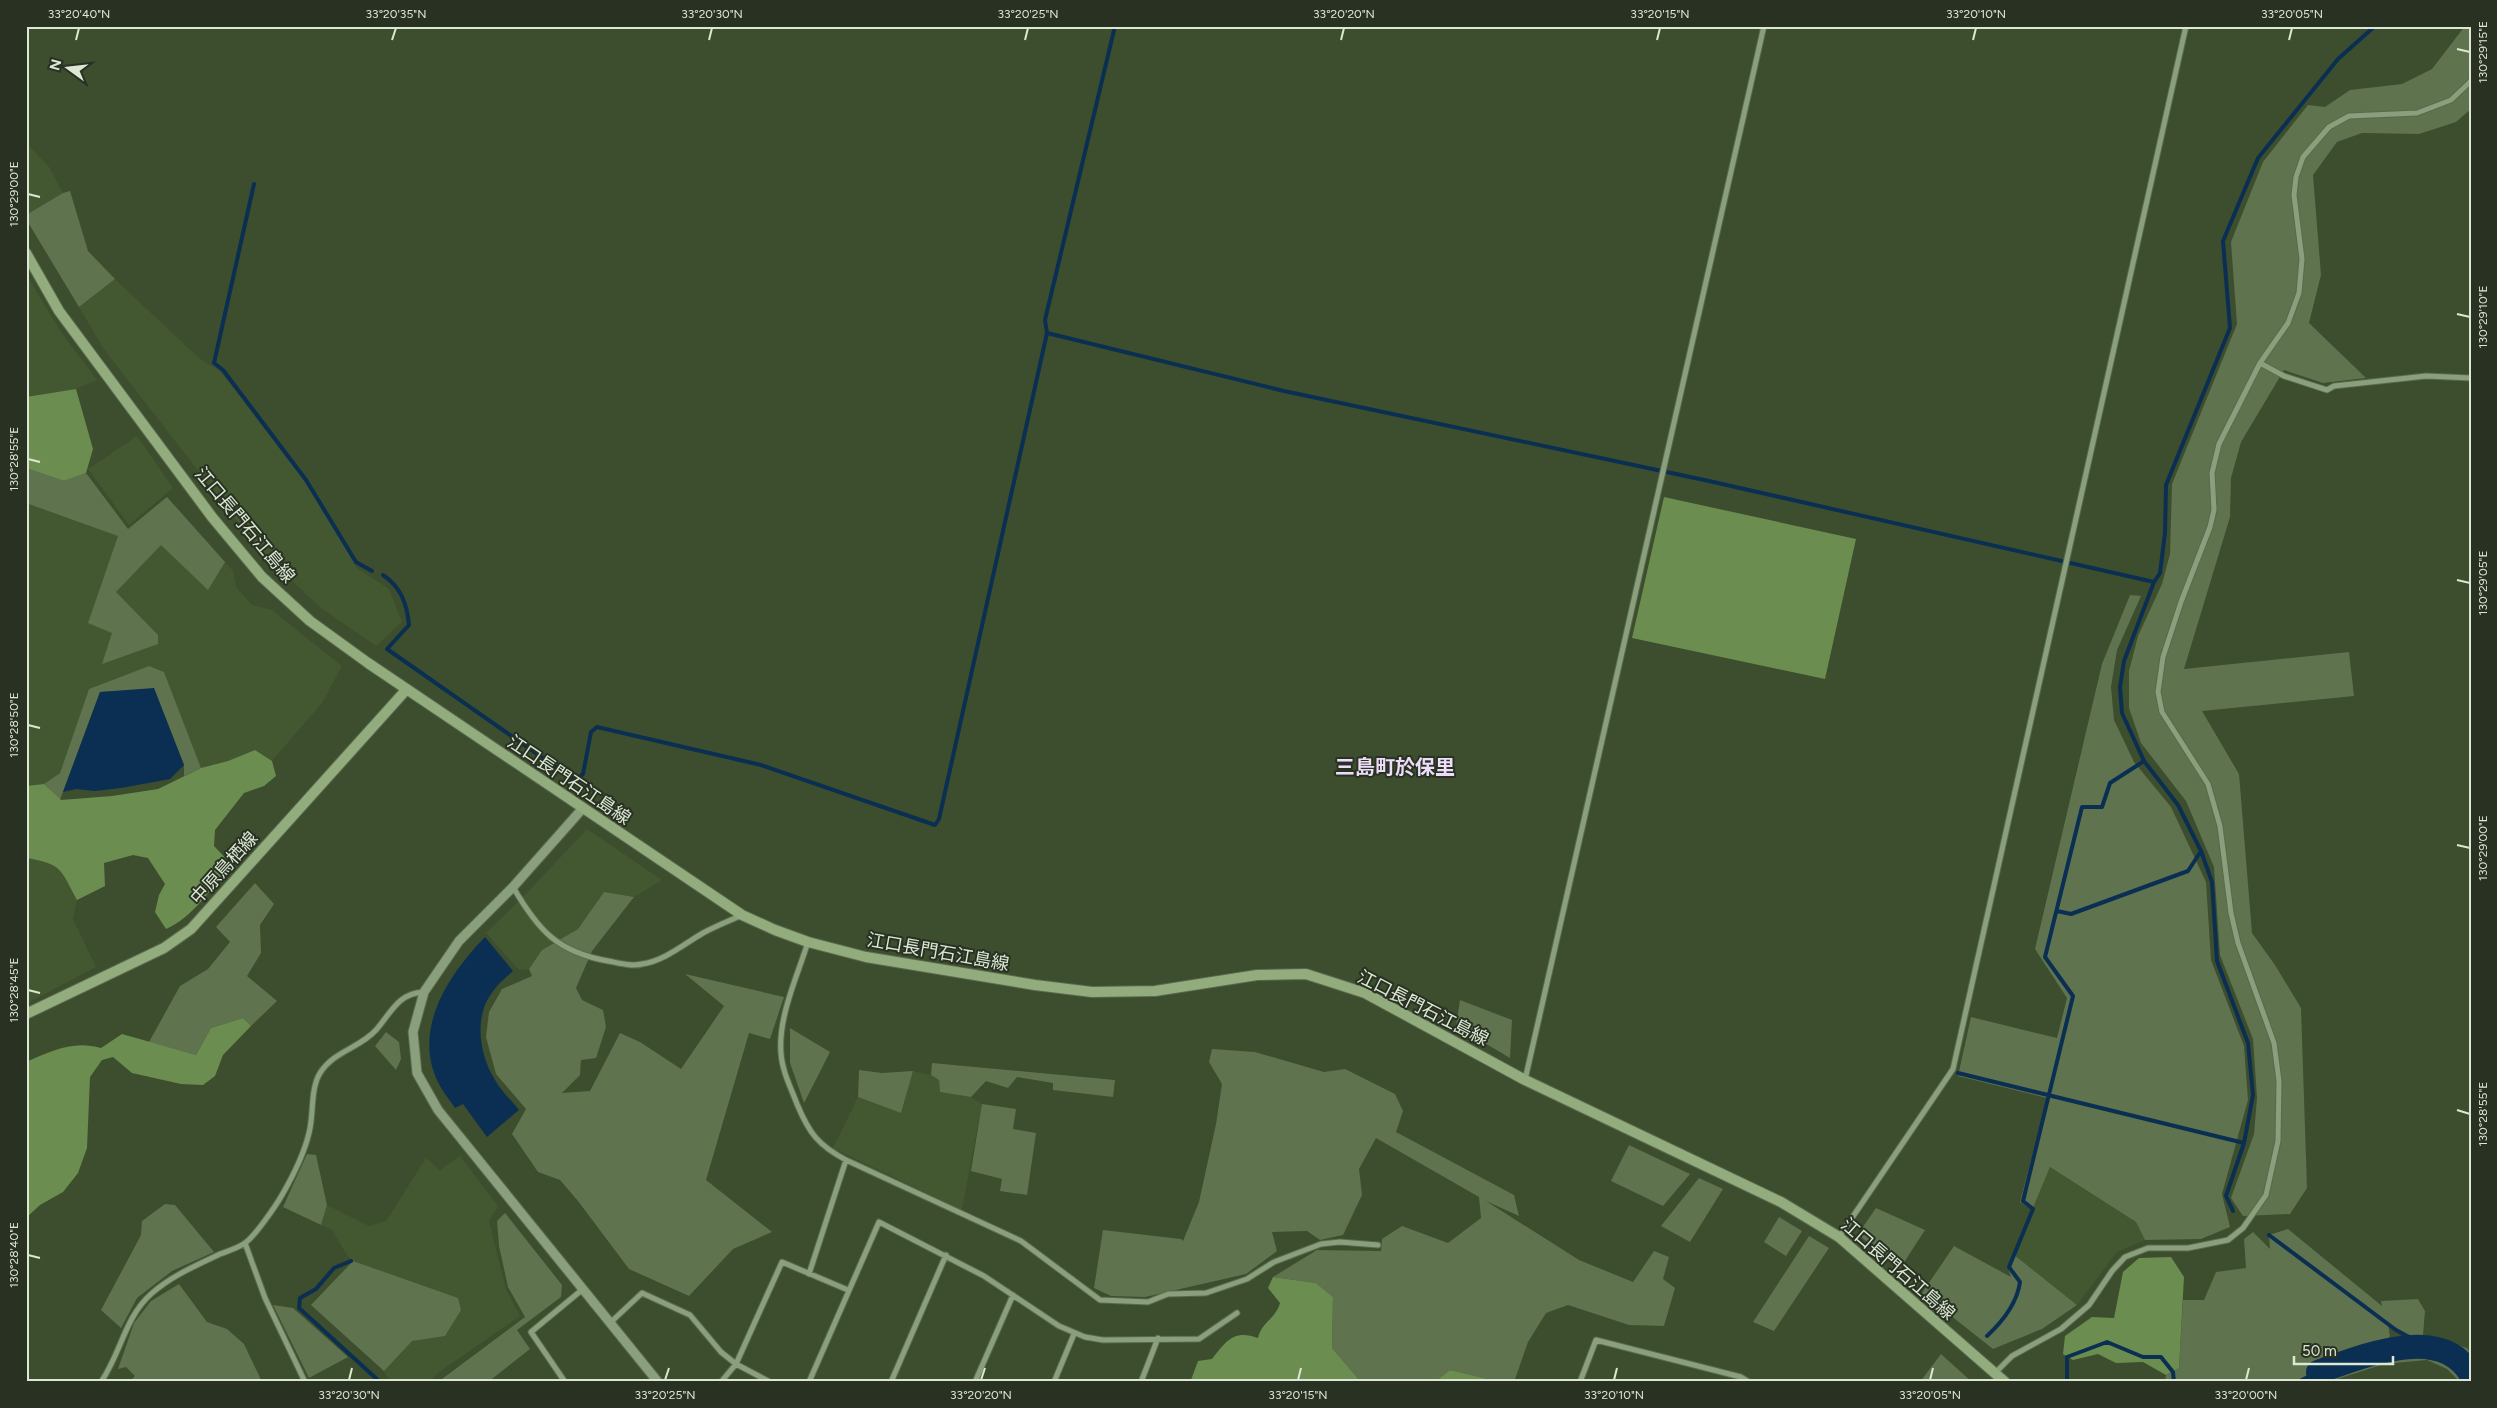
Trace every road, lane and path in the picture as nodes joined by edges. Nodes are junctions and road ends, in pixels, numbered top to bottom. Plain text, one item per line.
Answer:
1 (1764, 26) edge
2 (2186, 26) edge
3 (2471, 81) edge
4 (26, 253) edge
5 (2260, 362) junction
6 (2471, 378) edge
7 (406, 690) junction
8 (583, 808) junction
9 (513, 887) junction
10 (742, 915) junction
11 (808, 942) junction
12 (424, 992) junction
13 (26, 1014) edge
14 (1525, 1080) junction
15 (846, 1160) junction
16 (1839, 1237) junction
17 (245, 1243) junction
18 (1378, 1245) dead end
19 (946, 1255) junction
20 (809, 1274) junction
21 (583, 1289) junction
22 (848, 1290) junction
23 (1013, 1295) junction
24 (1237, 1313) dead end
25 (611, 1322) junction
26 (1074, 1334) junction
27 (1158, 1338) junction
28 (736, 1364) junction
29 (1994, 1375) junction
30 (101, 1382) edge
31 (305, 1382) edge
32 (565, 1382) edge
33 (658, 1382) edge
34 (721, 1382) edge
35 (770, 1382) edge
36 (809, 1382) edge
37 (891, 1382) edge
38 (975, 1382) edge
39 (1054, 1382) edge
40 (1141, 1382) edge
41 (1580, 1382) edge
42 (1749, 1382) edge
43 (2005, 1382) edge

1 - 14 street
2 - 16 street
3 - 5 street
4 - 7 main road, 江口長門石江島線
5 - 6 street
5 - 29 street
7 - 8 main road, 江口長門石江島線
7 - 13 main road, 中原鳥栖線
8 - 9 street
8 - 10 main road, 江口長門石江島線
9 - 10 street
9 - 12 street
10 - 11 main road, 江口長門石江島線
11 - 14 main road, 江口長門石江島線
11 - 15 street
12 - 17 street
12 - 21 street
14 - 16 main road, 江口長門石江島線
15 - 18 street
15 - 20 street
16 - 29 main road, 江口長門石江島線
17 - 30 street
17 - 31 street
19 - 22 street
19 - 23 street
19 - 37 street
20 - 22 street
20 - 28 street
21 - 25 street
21 - 32 street
22 - 36 street
23 - 26 street
23 - 38 street
24 - 27 street
25 - 28 street
25 - 33 street
26 - 27 street
26 - 39 street
27 - 40 street
28 - 34 street
28 - 35 street
29 - 43 main road, 江口長門石江島線
41 - 42 street

